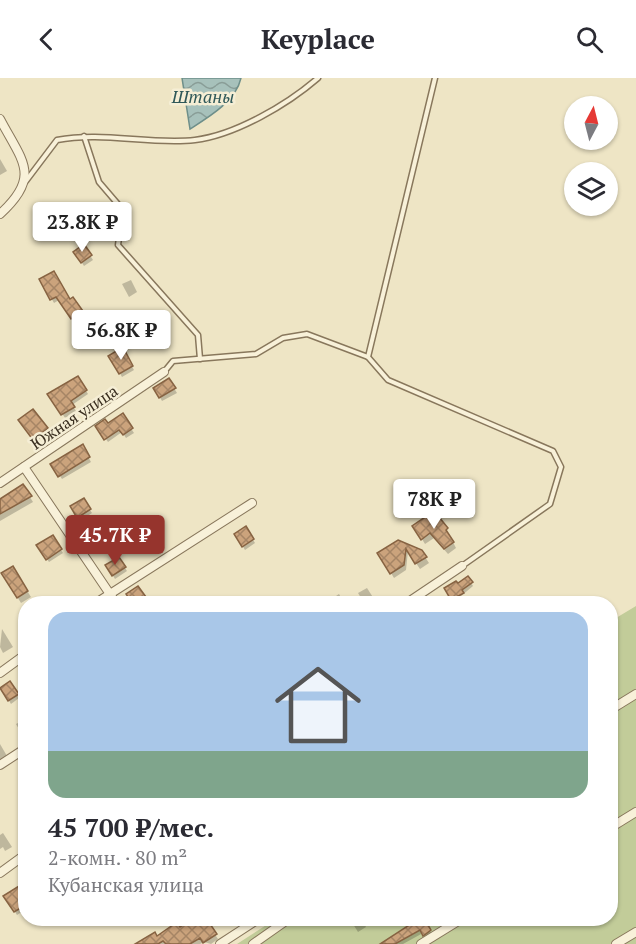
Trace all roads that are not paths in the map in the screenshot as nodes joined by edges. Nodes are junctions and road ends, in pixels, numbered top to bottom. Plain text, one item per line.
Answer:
1 (318, 78) edge
2 (435, 78) edge
3 (0, 119) edge
4 (84, 136) junction
5 (26, 181) junction
6 (0, 214) edge
7 (368, 357) junction
8 (200, 359) junction
9 (164, 372) joint
10 (24, 467) junction
11 (0, 483) edge
12 (252, 503) dead end
13 (462, 566) joint
14 (110, 593) junction
15 (106, 596) edge
16 (112, 596) edge
17 (417, 596) edge
18 (18, 660) edge
19 (0, 673) edge
20 (636, 694) edge
21 (618, 705) edge
22 (18, 753) edge
23 (0, 765) edge
24 (636, 812) edge
25 (618, 823) edge
26 (18, 860) edge
27 (0, 873) edge
28 (248, 926) edge
29 (279, 926) edge
30 (450, 926) edge
31 (636, 932) edge
32 (220, 944) edge
33 (253, 944) edge
34 (420, 944) edge
35 (616, 944) edge

1 - 4 lane
2 - 7 lane
3 - 5 street
4 - 5 lane
4 - 8 lane
5 - 6 street
7 - 8 lane
7 - 13 lane
8 - 9 lane
9 - 10 street, Южная улица
10 - 11 street, Южная улица
10 - 14 street
12 - 14 street
13 - 17 street
14 - 15 street
14 - 16 street
18 - 19 street
20 - 21 street
22 - 23 street
24 - 25 street
26 - 27 street
28 - 32 street
29 - 33 street
30 - 34 street
31 - 35 street

